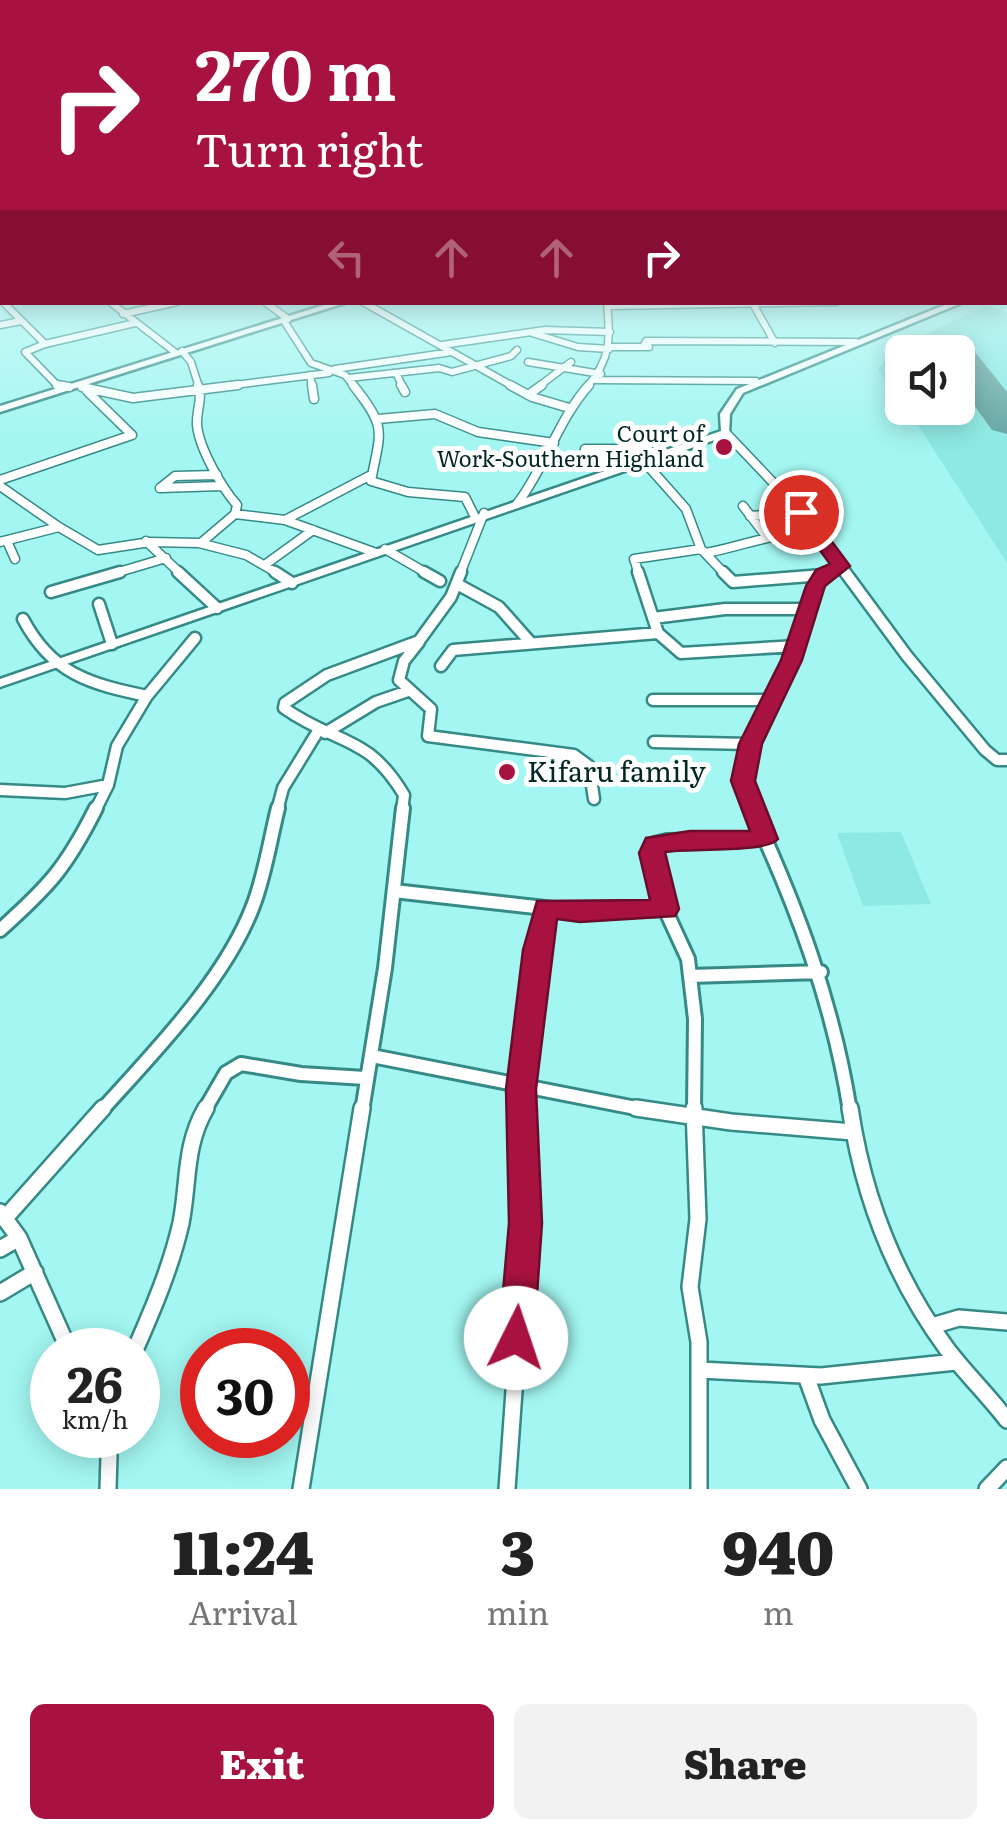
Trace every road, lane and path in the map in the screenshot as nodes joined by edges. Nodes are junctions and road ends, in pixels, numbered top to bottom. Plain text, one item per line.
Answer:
1 (10, 307) edge
2 (116, 307) edge
3 (153, 307) edge
4 (271, 307) edge
5 (326, 307) edge
6 (373, 307) edge
7 (608, 307) edge
8 (755, 307) edge
9 (946, 307) edge
10 (123, 314) junction
11 (21, 320) junction
12 (286, 320) junction
13 (135, 323) junction
14 (0, 325) edge
15 (530, 332) junction
16 (610, 332) junction
17 (856, 342) junction
18 (775, 343) junction
19 (45, 344) junction
20 (440, 345) junction
21 (643, 347) junction
22 (670, 347) dead end
23 (609, 348) junction
24 (517, 350) dead end
25 (179, 352) junction
26 (452, 352) junction
27 (528, 362) dead end
28 (570, 362) dead end
29 (476, 366) junction
30 (562, 369) junction
31 (337, 371) junction
32 (310, 374) junction
33 (396, 374) junction
34 (598, 377) junction
35 (348, 378) junction
36 (756, 382) junction
37 (77, 386) junction
38 (200, 390) junction
39 (405, 392) dead end
40 (528, 395) junction
41 (314, 398) dead end
42 (568, 408) junction
43 (0, 409) edge
44 (378, 419) junction
45 (626, 429) dead end
46 (726, 433) junction
47 (554, 443) junction
48 (585, 450) dead end
49 (642, 454) junction
50 (216, 475) junction
51 (369, 476) junction
52 (0, 483) edge
53 (221, 486) junction
54 (517, 504) junction
55 (743, 506) dead end
56 (801, 512) junction
57 (235, 514) junction
58 (480, 515) junction
59 (750, 516) junction
60 (285, 520) junction
61 (59, 527) junction
62 (313, 530) junction
63 (794, 534) dead end
64 (766, 536) junction
65 (145, 540) junction
66 (4, 542) edge
67 (202, 542) junction
68 (381, 551) junction
69 (703, 551) junction
70 (166, 558) junction
71 (15, 559) dead end
72 (266, 564) junction
73 (840, 566) junction
74 (823, 574) junction
75 (440, 581) dead end
76 (292, 583) junction
77 (458, 584) junction
78 (51, 592) dead end
79 (98, 604) dead end
80 (217, 608) junction
81 (808, 609) junction
82 (653, 618) junction
83 (23, 619) dead end
84 (658, 633) junction
85 (195, 638) dead end
86 (419, 641) junction
87 (531, 643) junction
88 (112, 644) junction
89 (797, 646) junction
90 (54, 662) junction
91 (441, 666) dead end
92 (0, 683) edge
93 (408, 691) junction
94 (147, 696) junction
95 (654, 700) dead end
96 (770, 700) junction
97 (321, 732) junction
98 (654, 742) dead end
99 (750, 744) junction
100 (1007, 760) edge
101 (108, 785) junction
102 (0, 790) edge
103 (594, 799) dead end
104 (765, 839) junction
105 (394, 891) junction
106 (546, 908) junction
107 (666, 909) junction
108 (0, 930) edge
109 (820, 972) junction
110 (690, 976) junction
111 (372, 1056) junction
112 (365, 1078) junction
113 (521, 1089) junction
114 (696, 1118) junction
115 (853, 1132) junction
116 (3, 1215) edge
117 (19, 1238) junction
118 (0, 1249) edge
119 (35, 1272) junction
120 (0, 1293) edge
121 (1007, 1322) edge
122 (932, 1326) junction
123 (59, 1328) edge
124 (145, 1328) edge
125 (956, 1362) junction
126 (700, 1370) junction
127 (806, 1376) junction
128 (1007, 1420) edge
129 (109, 1458) edge
130 (1007, 1468) edge
131 (108, 1489) edge
132 (301, 1489) edge
133 (507, 1489) edge
134 (699, 1489) edge
135 (858, 1489) edge
136 (988, 1489) edge

1 - 11 street
2 - 10 street
3 - 10 street
4 - 12 street
5 - 12 street
6 - 20 street
7 - 16 street
8 - 18 street
9 - 17 street
10 - 13 street
11 - 14 street
11 - 19 street
12 - 25 street
12 - 31 street
13 - 19 street
13 - 25 street
15 - 16 street
15 - 20 street
15 - 23 street
16 - 23 street
17 - 18 street
17 - 36 street
18 - 21 street
19 - 37 street
20 - 26 street
21 - 22 street
21 - 23 street
23 - 34 street
24 - 29 street
25 - 37 street
25 - 38 street
26 - 29 street
26 - 31 street
27 - 30 street
28 - 30 street
29 - 33 street
29 - 40 street
30 - 34 street
30 - 40 street
31 - 32 street
31 - 35 street
32 - 38 street
32 - 41 street
33 - 35 street
33 - 39 street
34 - 36 street
34 - 42 street
35 - 44 street
36 - 46 street
37 - 38 street
37 - 43 street
37 - 52 street
38 - 50 street
40 - 42 street
42 - 47 street
44 - 47 street
44 - 51 street
45 - 49 street
46 - 49 street
46 - 56 street
47 - 54 street
48 - 49 street
49 - 54 street
49 - 69 street
50 - 53 street
50 - 53 street
51 - 58 street
51 - 60 street
52 - 61 street
53 - 57 street
54 - 58 street
55 - 59 street
56 - 59 street
56 - 73 street
57 - 60 street
57 - 67 street
58 - 68 street
58 - 77 street
59 - 64 street
60 - 62 street
61 - 65 street
61 - 66 street
62 - 68 street
62 - 72 street
63 - 64 street
64 - 69 street
65 - 67 street
65 - 70 street
66 - 71 street
67 - 72 street
68 - 75 street
68 - 76 street
69 - 74 street
69 - 82 street
70 - 78 street
70 - 80 street
72 - 76 street
73 - 74 street
73 - 100 street
74 - 81 street
76 - 80 street
77 - 86 street
77 - 87 street
79 - 88 street
80 - 88 street
81 - 82 street
81 - 89 street
82 - 84 street
83 - 90 street
84 - 87 street
84 - 89 street
85 - 94 street
86 - 93 street
86 - 97 street
87 - 91 street
88 - 90 street
89 - 96 street
90 - 92 street
90 - 94 street
93 - 97 street
93 - 103 street
94 - 101 street
95 - 96 street
96 - 99 street
97 - 105 street
97 - 116 street
98 - 99 street
99 - 104 street
101 - 102 street
101 - 108 street
104 - 107 street
104 - 109 street
105 - 106 street
105 - 111 street
106 - 107 street
106 - 113 street
107 - 110 street
109 - 110 street
109 - 115 street
110 - 114 street
111 - 112 street
111 - 113 street
112 - 124 street
112 - 132 street
113 - 114 street
113 - 133 street
114 - 115 street
114 - 126 street
115 - 122 street
116 - 117 street
117 - 118 street
117 - 119 street
119 - 120 street
119 - 123 street
121 - 122 street
122 - 125 street
125 - 127 street
125 - 128 street
126 - 127 street
126 - 134 street
127 - 135 street
129 - 131 street
130 - 136 street

